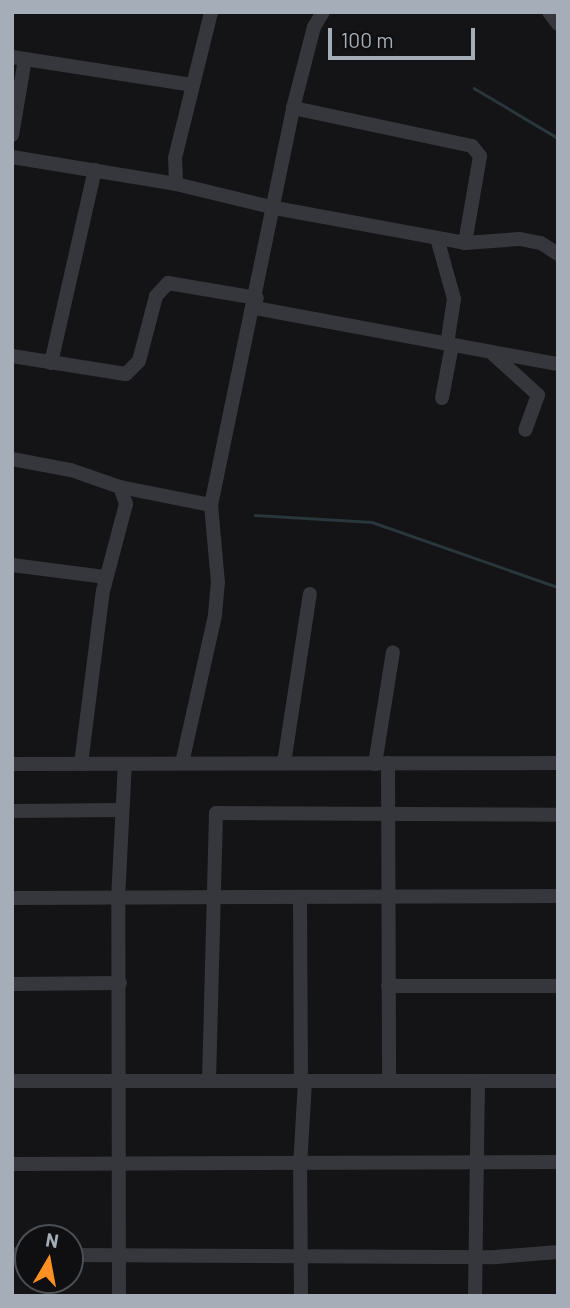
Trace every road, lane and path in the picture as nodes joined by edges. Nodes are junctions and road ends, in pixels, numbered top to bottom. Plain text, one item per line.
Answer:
1 (211, 12) edge
2 (323, 12) edge
3 (549, 12) edge
4 (558, 24) edge
5 (19, 58) edge
6 (192, 85) junction
7 (292, 108) junction
8 (12, 135) edge
9 (12, 157) edge
10 (95, 170) junction
11 (176, 184) junction
12 (275, 208) junction
13 (437, 238) junction
14 (466, 243) junction
15 (558, 254) edge
16 (256, 303) junction
17 (449, 345) junction
18 (492, 353) junction
19 (12, 356) edge
20 (51, 363) junction
21 (558, 364) edge
22 (442, 398) dead end
23 (525, 430) dead end
24 (12, 460) edge
25 (120, 487) junction
26 (211, 505) junction
27 (12, 565) edge
28 (106, 577) junction
29 (310, 594) dead end
30 (393, 653) dead end
31 (284, 762) junction
32 (558, 762) edge
33 (182, 763) junction
34 (12, 764) edge
35 (81, 764) junction
36 (125, 764) junction
37 (382, 764) junction
38 (122, 810) junction
39 (12, 811) edge
40 (388, 811) junction
41 (558, 815) edge
42 (558, 896) edge
43 (387, 897) junction
44 (12, 898) edge
45 (300, 898) junction
46 (214, 899) junction
47 (118, 900) junction
48 (12, 984) edge
49 (120, 984) junction
50 (388, 986) junction
51 (558, 986) edge
52 (12, 1081) edge
53 (121, 1081) junction
54 (209, 1081) junction
55 (389, 1081) junction
56 (478, 1081) junction
57 (558, 1081) edge
58 (303, 1082) junction
59 (477, 1160) junction
60 (558, 1162) edge
61 (12, 1164) edge
62 (121, 1165) junction
63 (300, 1166) junction
64 (558, 1252) edge
65 (84, 1255) edge
66 (120, 1255) junction
67 (302, 1255) junction
68 (475, 1257) junction
69 (119, 1296) edge
70 (301, 1296) edge
71 (475, 1296) edge

1 - 6 street
2 - 7 street
3 - 4 street
5 - 6 street
5 - 8 street
6 - 11 street
7 - 12 street
7 - 14 street
9 - 10 street
10 - 11 street
10 - 20 street
11 - 12 street
12 - 13 street
12 - 16 street
13 - 14 street
13 - 17 street
14 - 15 street
16 - 17 street
16 - 20 street
16 - 26 street
17 - 18 street
17 - 22 street
18 - 21 street
18 - 23 street
19 - 20 street
24 - 25 street
25 - 26 street
25 - 28 street
26 - 33 street
27 - 28 street
28 - 35 street
29 - 31 street
30 - 37 street
31 - 33 street
31 - 37 street
32 - 37 street
33 - 36 street
34 - 35 street
35 - 36 street
36 - 38 street
37 - 40 street
38 - 39 street
38 - 47 street
40 - 41 street
40 - 43 street
40 - 46 street
42 - 43 street
43 - 45 street
43 - 50 street
44 - 47 street
45 - 46 street
45 - 58 street
46 - 47 street
46 - 54 street
47 - 49 street
48 - 49 street
49 - 53 street
50 - 51 street
50 - 55 street
52 - 53 street
53 - 54 street
53 - 62 street
54 - 58 street
55 - 56 street
55 - 58 street
56 - 57 street
56 - 59 street
58 - 63 street
59 - 60 street
59 - 63 street
59 - 68 street
61 - 62 street
62 - 63 street
62 - 66 street
63 - 67 street
64 - 68 street
65 - 66 street
66 - 67 street
66 - 69 street
67 - 68 street
67 - 70 street
68 - 71 street

